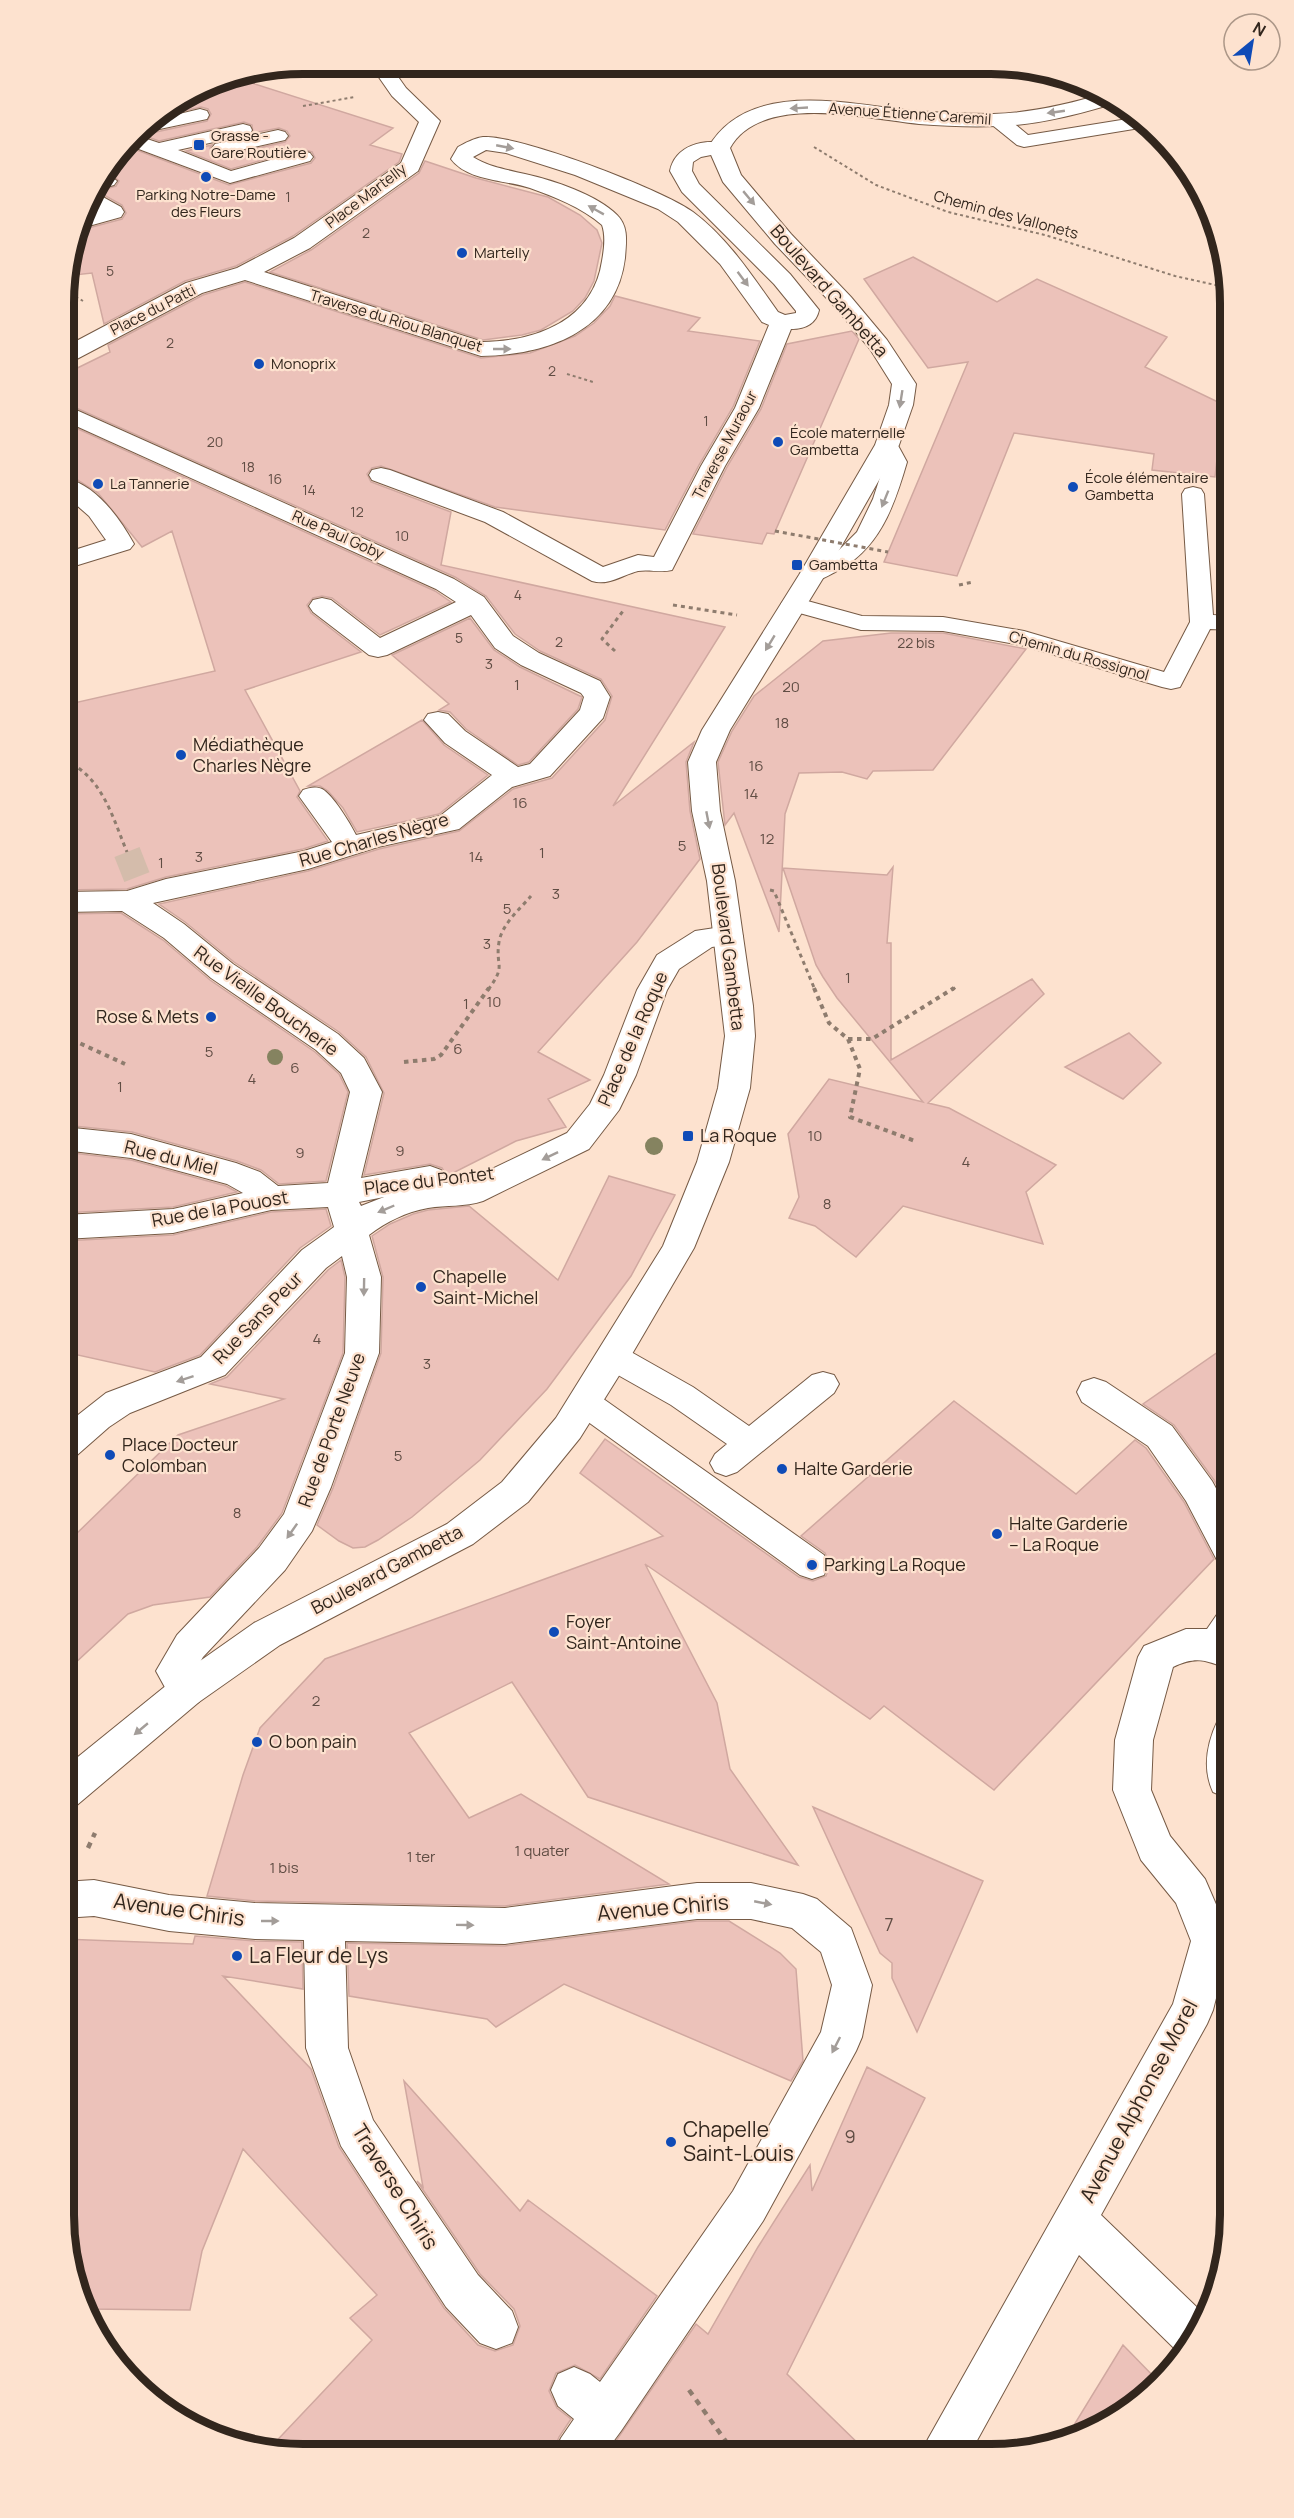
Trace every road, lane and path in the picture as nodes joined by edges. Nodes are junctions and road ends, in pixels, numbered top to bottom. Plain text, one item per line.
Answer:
1 (386, 74) edge
2 (399, 92) junction
3 (1101, 101) edge
4 (298, 107) dead end
5 (200, 115) dead end
6 (759, 115) junction
7 (998, 120) junction
8 (220, 123) dead end
9 (1135, 124) edge
10 (243, 130) dead end
11 (150, 132) edge
12 (147, 135) edge
13 (142, 140) edge
14 (719, 148) junction
15 (158, 150) junction
16 (180, 158) junction
17 (97, 202) edge
18 (89, 220) edge
19 (245, 273) junction
20 (1220, 286) edge
21 (782, 322) junction
22 (74, 351) edge
23 (74, 416) edge
24 (381, 475) dead end
25 (74, 492) edge
26 (1192, 494) dead end
27 (775, 531) dead end
28 (888, 552) dead end
29 (74, 558) edge
30 (663, 565) junction
31 (635, 596) junction
32 (475, 603) junction
33 (794, 604) junction
34 (322, 606) dead end
35 (741, 616) dead end
36 (1202, 622) junction
37 (1220, 622) edge
38 (591, 687) junction
39 (438, 720) dead end
40 (74, 764) edge
41 (513, 777) junction
42 (313, 796) dead end
43 (350, 847) junction
44 (128, 852) tunnel mouth
45 (765, 890) dead end
46 (137, 893) junction
47 (531, 896) dead end
48 (74, 901) edge
49 (728, 936) junction
50 (956, 987) dead end
51 (848, 1039) junction
52 (74, 1041) edge
53 (125, 1064) dead end
54 (353, 1066) junction
55 (74, 1139) edge
56 (578, 1141) joint
57 (915, 1141) dead end
58 (521, 1170) junction
59 (341, 1194) junction
60 (271, 1198) junction
61 (74, 1226) edge
62 (353, 1230) junction
63 (613, 1357) junction
64 (823, 1384) dead end
65 (1094, 1392) dead end
66 (584, 1402) junction
67 (74, 1438) edge
68 (749, 1443) junction
69 (726, 1463) dead end
70 (1220, 1530) edge
71 (813, 1565) dead end
72 (1220, 1641) edge
73 (186, 1691) junction
74 (74, 1784) edge
75 (74, 1899) edge
76 (324, 1921) junction
77 (1075, 2220) junction
78 (496, 2327) dead end
79 (1189, 2331) edge
80 (655, 2343) junction
81 (579, 2444) edge
82 (728, 2444) edge
83 (950, 2444) edge

1 - 2 street
2 - 4 path
2 - 19 street, Place Martelly
3 -> 7 street, Avenue Étienne Caremil
5 - 11 lane
7 -> 6 street, Avenue Étienne Caremil
6 - 14 street, Avenue Étienne Caremil
6 - 20 path, Chemin des Vallonets
7 - 9 lane
8 - 12 lane
10 - 15 lane
13 - 15 lane
14 - 21 street
14 -> 33 street, Boulevard Gambetta
15 - 16 lane
16 - 16 lane
17 - 18 street
19 -> 21 street, Traverse du Riou Blanquet
19 - 22 street, Place du Patti
21 - 30 street, Traverse Muraour
23 - 32 street, Rue Paul Goby
24 - 30 street
25 - 29 street
26 - 36 lane
27 - 28 path, bridge
30 - 31 path
31 - 35 path
31 - 38 path
32 - 34 street
32 - 38 street, Rue Paul Goby
33 - 36 lane, Chemin du Rossignol
33 -> 49 street, Boulevard Gambetta
36 - 37 lane
38 - 41 street, Rue Charles Nègre
39 - 41 street
40 - 44 path
41 - 43 street, Rue Charles Nègre
42 - 43 street
43 - 46 street, Rue Charles Nègre
45 - 51 path
46 - 48 street, Rue Charles Nègre
46 - 54 street, Rue Vieille Boucherie
47 - 54 path
49 - 56 street, Place de la Roque
49 - 63 street, Boulevard Gambetta
50 - 51 path
51 - 57 path
52 - 53 path
54 - 59 street, Rue Vieille Boucherie
55 - 60 street, Rue du Miel
56 -> 58 street, Place du Pontet
58 - 59 street, Place du Pontet
58 -> 62 street, Place du Pontet
59 - 60 street, Rue de la Pouost
59 - 62 street, Place du Pontet
60 - 61 street, Rue de la Pouost
62 -> 67 street, Rue Sans Peur
62 -> 73 street, Rue de Porte Neuve
63 - 66 street, Boulevard Gambetta
63 - 68 lane
64 - 68 lane
65 - 70 street
66 - 71 lane
66 - 73 street, Boulevard Gambetta
68 - 69 lane
72 - 77 street, Avenue Alphonse Morel
73 -> 74 street, Boulevard Gambetta
75 -> 76 street, Avenue Chiris
76 - 78 street, Traverse Chiris
76 -> 80 street, Avenue Chiris
77 - 79 street
77 - 83 street, Avenue Alphonse Morel
80 - 81 street, Avenue Chiris
80 - 82 path

